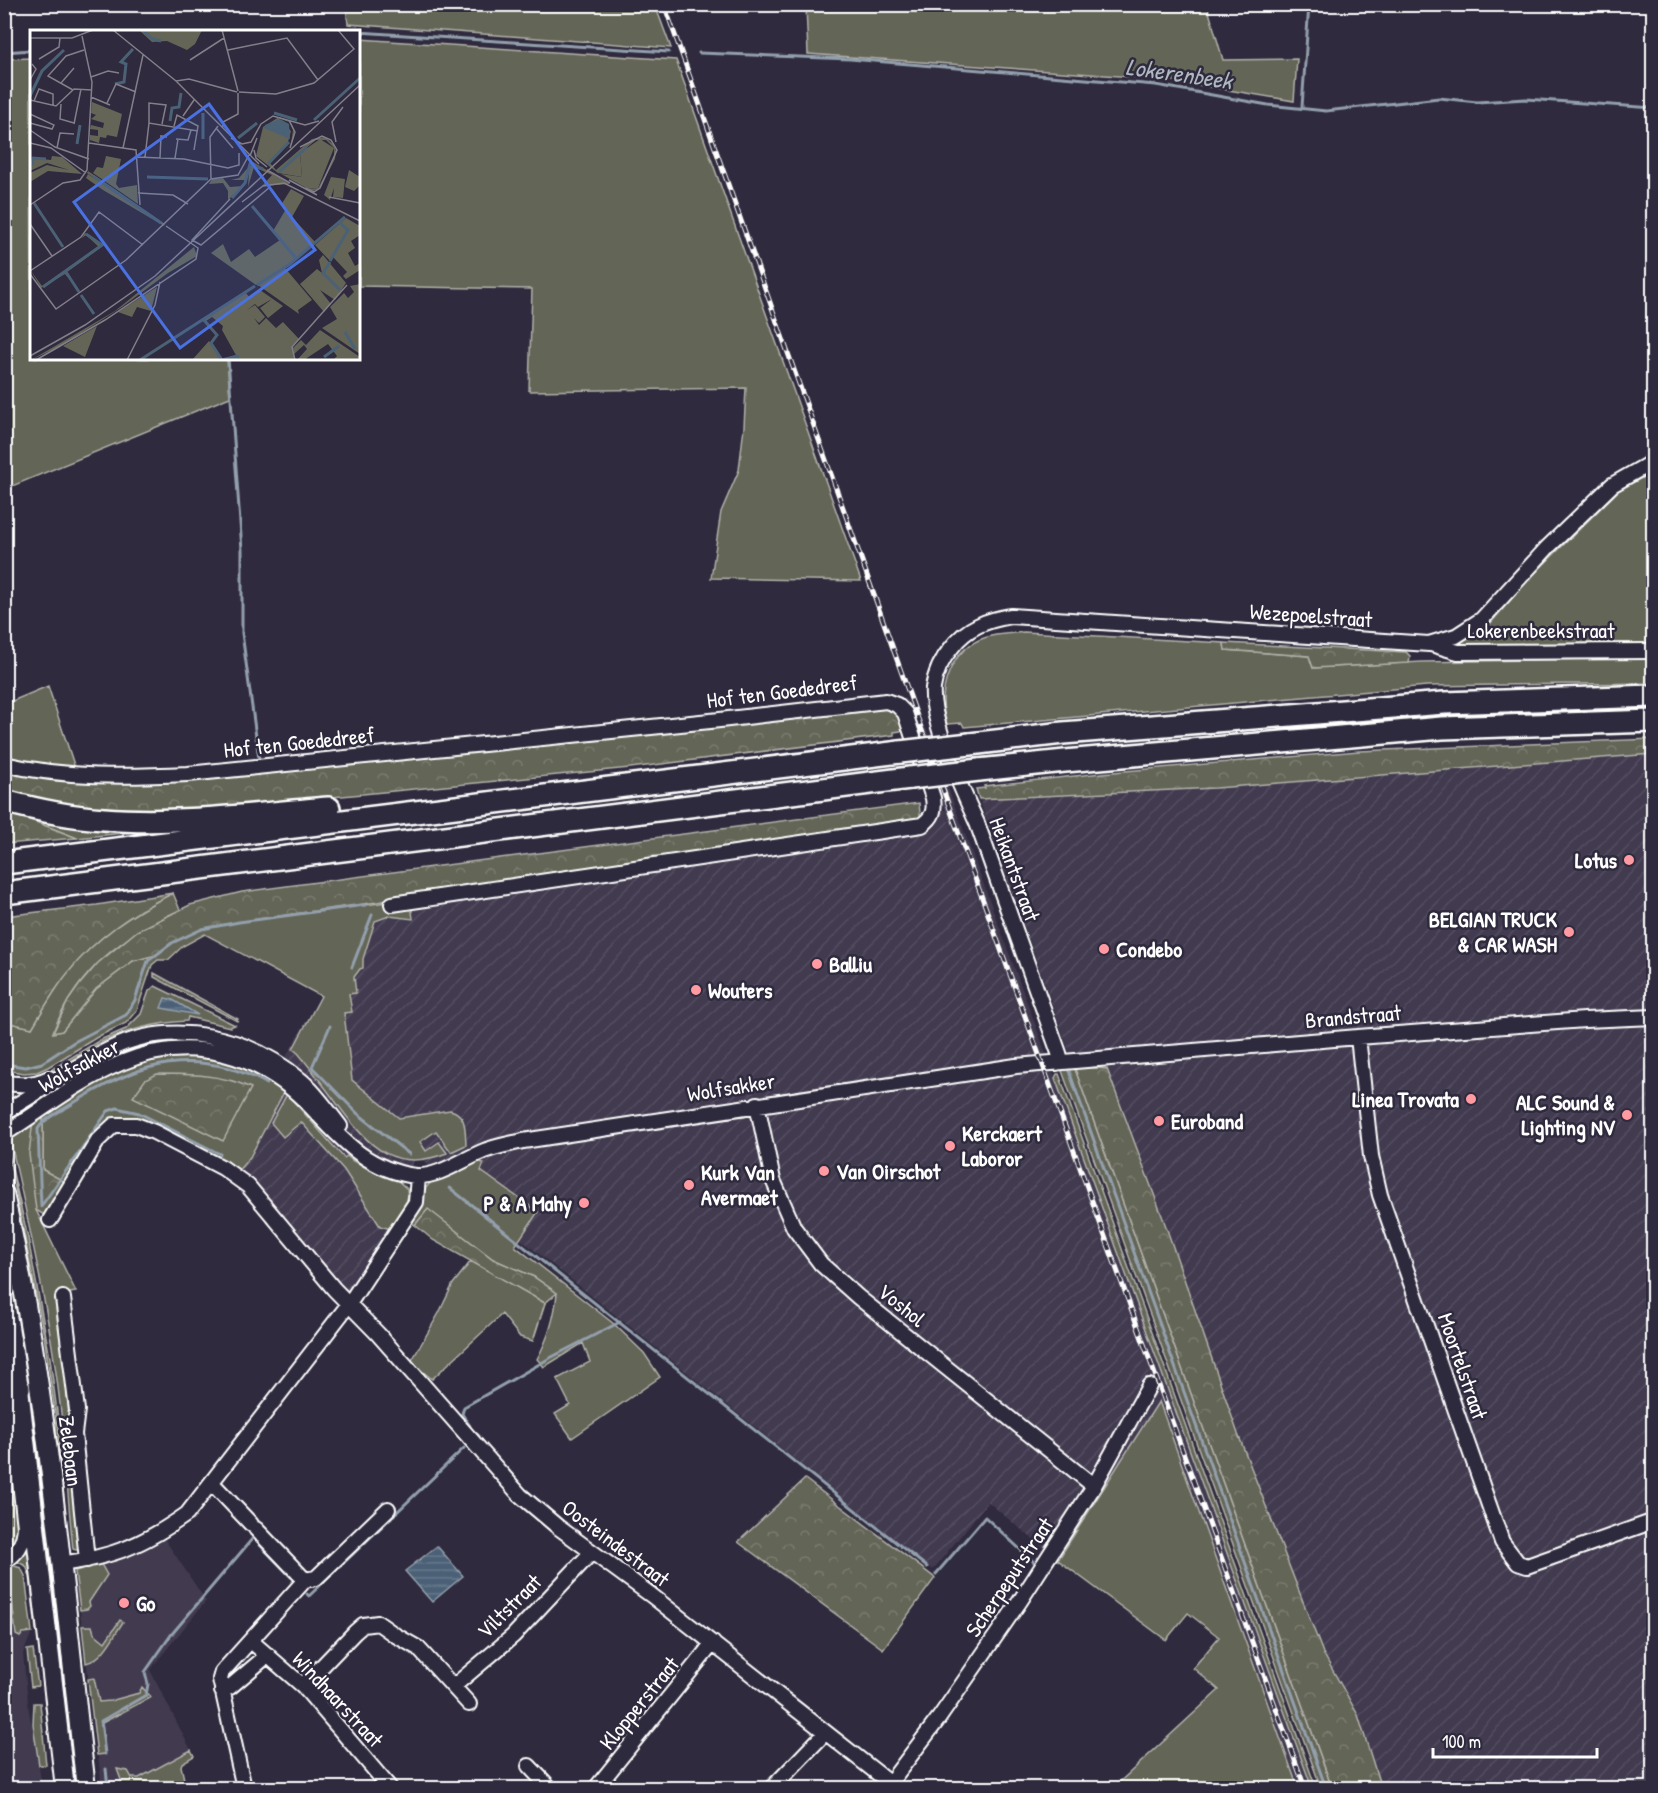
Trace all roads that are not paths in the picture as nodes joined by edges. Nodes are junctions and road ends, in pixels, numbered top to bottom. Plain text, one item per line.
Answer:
1 (1653, 461) edge
2 (1429, 644) junction
3 (1653, 651) edge
4 (933, 694) joint
5 (1653, 696) edge
6 (1653, 721) edge
7 (4, 764) edge
8 (4, 801) edge
9 (422, 810) junction
10 (4, 863) edge
11 (4, 893) edge
12 (392, 904) dead end
13 (1653, 1017) edge
14 (142, 1037) junction
15 (1358, 1037) junction
16 (1057, 1063) junction
17 (4, 1082) edge
18 (757, 1104) junction
19 (4, 1112) edge
20 (4, 1134) edge
21 (360, 1154) junction
22 (418, 1176) junction
23 (4, 1194) edge
24 (50, 1220) dead end
25 (4, 1296) edge
26 (63, 1298) dead end
27 (349, 1304) junction
28 (10, 1371) edge
29 (1149, 1386) dead end
30 (212, 1483) junction
31 (1094, 1486) junction
32 (388, 1509) dead end
33 (1653, 1521) edge
34 (591, 1552) junction
35 (87, 1560) junction
36 (4, 1561) edge
37 (60, 1564) junction
38 (306, 1580) junction
39 (251, 1641) junction
40 (713, 1643) junction
41 (268, 1656) junction
42 (303, 1686) junction
43 (454, 1686) junction
44 (222, 1691) junction
45 (469, 1704) dead end
46 (825, 1732) junction
47 (529, 1766) dead end
48 (888, 1786) edge
49 (65, 1788) edge
50 (86, 1788) edge
51 (244, 1788) edge
52 (390, 1788) edge
53 (550, 1788) edge
54 (596, 1788) edge
55 (772, 1788) edge

1 - 2 street, Wezepoelstraat
2 - 3 street, Lokerenbeekstraat
2 - 4 street, Wezepoelstraat
4 - 16 street, Heikantstraat
5 - 9 highway, bridge
6 - 11 highway, bridge
7 - 12 street, Hof ten Goededreef
8 - 9 highway
9 - 10 highway
13 - 15 street, Brandstraat
14 - 17 street, Wolfsakker
14 - 19 street, Wolfsakker
14 - 21 street, Wolfsakker
15 - 16 street, Brandstraat
15 - 33 street, Moortelstraat
16 - 18 street, Wolfsakker
18 - 22 street, Wolfsakker
18 - 31 street, Voshol
20 - 21 street, Wolfsakker
21 - 22 street, Wolfsakker
22 - 27 street
23 - 37 main road, Zelebaan
24 - 27 street, Oosteindestraat
25 - 28 main road, Zelebaan
26 - 35 street, Zelebaan
27 - 30 street
27 - 34 street, Oosteindestraat
28 - 36 street
28 - 49 main road, Zelebaan
29 - 31 street, Scherpeputstraat
30 - 35 street
30 - 38 street
31 - 48 street, Scherpeputstraat
32 - 38 street
34 - 40 street, Oosteindestraat
34 - 43 street, Viltstraat
35 - 37 street
37 - 50 main road, Zelebaan
38 - 39 street
39 - 41 street, Windhaarstraat
39 - 44 street
40 - 46 street, Oosteindestraat
40 - 54 street, Klopperstraat
41 - 42 street, Windhaarstraat
41 - 44 street
42 - 43 street
42 - 52 street, Windhaarstraat
43 - 45 street
44 - 51 street
46 - 48 street, Oosteindestraat
46 - 55 street
47 - 53 street

